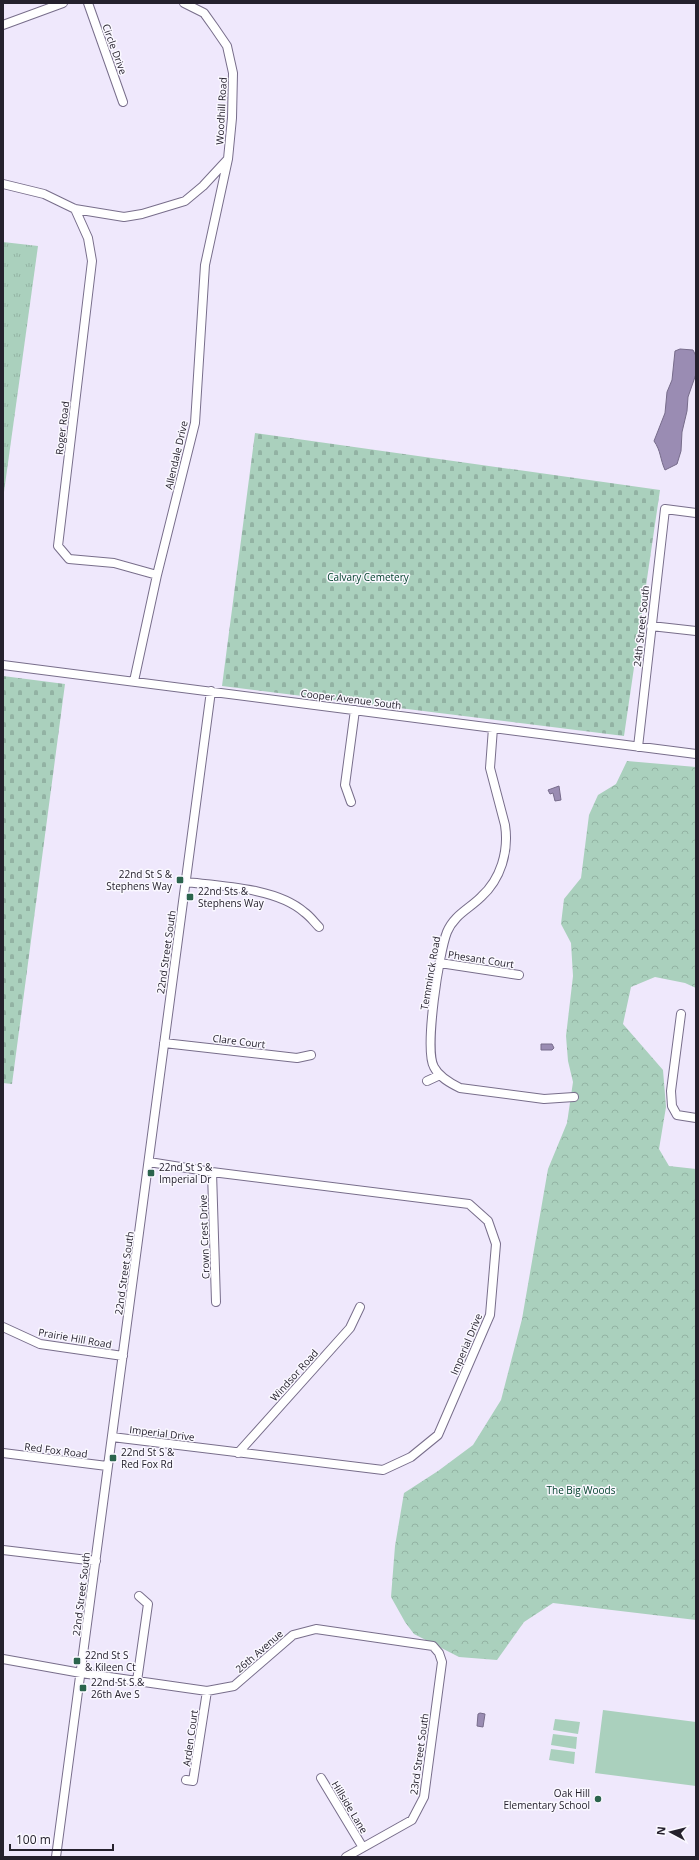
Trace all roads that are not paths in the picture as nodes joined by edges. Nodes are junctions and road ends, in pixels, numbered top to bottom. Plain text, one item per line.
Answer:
1 (63, 3) edge
2 (88, 3) edge
3 (184, 3) edge
4 (3, 25) edge
5 (123, 102) dead end
6 (228, 159) junction
7 (3, 184) edge
8 (75, 209) junction
9 (696, 513) edge
10 (157, 575) junction
11 (651, 626) junction
12 (696, 631) edge
13 (3, 665) edge
14 (134, 681) junction
15 (211, 691) junction
16 (355, 710) junction
17 (493, 728) junction
18 (638, 747) junction
19 (696, 754) edge
20 (351, 802) dead end
21 (186, 882) junction
22 (319, 927) dead end
23 (440, 963) junction
24 (519, 975) dead end
25 (681, 1014) dead end
26 (164, 1043) junction
27 (310, 1055) dead end
28 (440, 1076) junction
29 (426, 1081) dead end
30 (574, 1097) dead end
31 (696, 1118) edge
32 (149, 1162) junction
33 (212, 1172) junction
34 (216, 1302) dead end
35 (360, 1306) dead end
36 (3, 1327) edge
37 (123, 1356) junction
38 (112, 1437) junction
39 (3, 1453) edge
40 (238, 1453) junction
41 (107, 1466) junction
42 (3, 1550) edge
43 (96, 1561) junction
44 (139, 1596) dead end
45 (3, 1659) edge
46 (442, 1662) joint
47 (81, 1673) junction
48 (137, 1681) junction
49 (207, 1691) junction
50 (321, 1778) dead end
51 (186, 1780) dead end
52 (362, 1846) junction
53 (56, 1857) edge
54 (346, 1857) edge

1 - 4 street
2 - 5 street, Circle Drive
3 - 6 street, Woodhill Road
6 - 8 street, Woodhill Road
6 - 10 street, Allendale Drive
7 - 8 street, Woodhill Road
8 - 10 street, Roger Road
9 - 11 street, 24th Street South
10 - 14 street, Allendale Drive
11 - 12 street
11 - 18 street, 24th Street South
13 - 14 street, Cooper Avenue South
14 - 15 street, Cooper Avenue South
15 - 16 street, Cooper Avenue South
15 - 21 street, 22nd Street South
16 - 17 street, Cooper Avenue South
16 - 20 street
17 - 18 street, Cooper Avenue South
17 - 23 street, Temminck Road
18 - 19 street, Cooper Avenue South
21 - 22 street
21 - 26 street, 22nd Street South
23 - 24 street, Phesant Court
23 - 28 street, Temminck Road
25 - 31 street
26 - 27 street, Clare Court
26 - 32 street, 22nd Street South
28 - 29 street
28 - 30 street
32 - 33 street, Imperial Drive
32 - 37 street, 22nd Street South
33 - 34 street, Crown Crest Drive
33 - 40 street, Imperial Drive
35 - 40 street, Windsor Road
36 - 37 street, Prairie Hill Road
37 - 38 street, 22nd Street South
38 - 40 street, Imperial Drive
38 - 41 street, 22nd Street South
39 - 41 street, Red Fox Road
41 - 43 street, 22nd Street South
42 - 43 street
43 - 47 street, 22nd Street South
44 - 48 street
45 - 47 street, 26th Avenue
46 - 49 street, 26th Avenue
46 - 52 street, 23rd Street South
47 - 48 street, 26th Avenue
47 - 53 street, 22nd Street South
48 - 49 street, 26th Avenue
49 - 51 street, Arden Court
50 - 52 street, Hillside Lane
52 - 54 street, 23rd Street South

